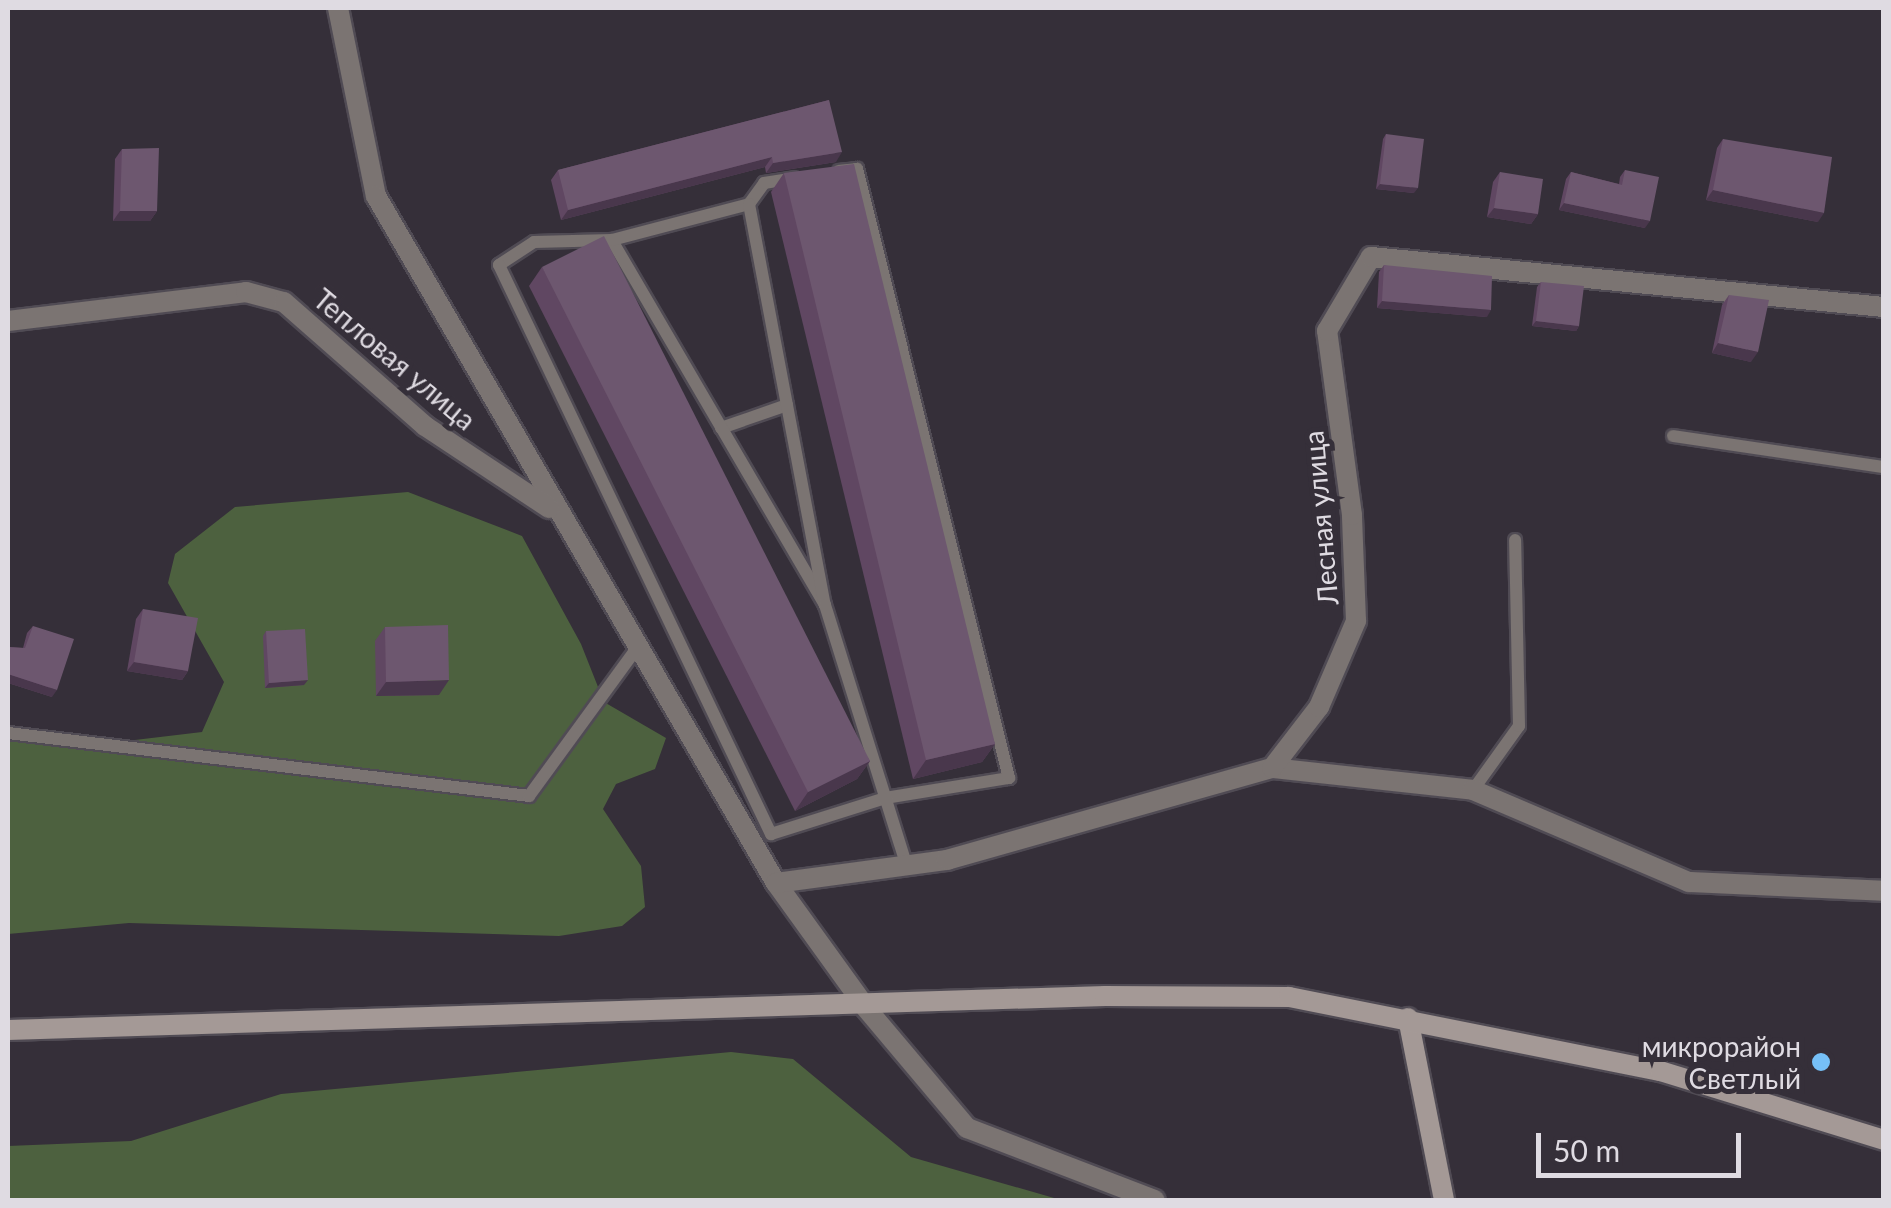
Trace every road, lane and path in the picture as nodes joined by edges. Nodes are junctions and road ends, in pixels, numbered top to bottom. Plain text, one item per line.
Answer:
1 (338, 8) edge
2 (749, 204) junction
3 (612, 240) junction
4 (1884, 307) edge
5 (8, 321) edge
6 (787, 405) junction
7 (721, 428) junction
8 (1673, 436) dead end
9 (1884, 467) edge
10 (554, 512) junction
11 (1515, 540) dead end
12 (824, 605) junction
13 (636, 648) junction
14 (8, 733) edge
15 (1272, 768) junction
16 (1473, 790) junction
17 (886, 798) junction
18 (907, 866) junction
19 (776, 883) junction
20 (1884, 891) edge
21 (866, 1008) junction
22 (1408, 1018) junction
23 (8, 1030) edge
24 (1884, 1140) edge
25 (1155, 1200) edge
26 (1444, 1200) edge

1 - 10 street
2 - 3 lane
2 - 6 lane
2 - 17 lane
3 - 7 lane
3 - 17 lane
4 - 15 street, Лесная улица
5 - 10 street, Тепловая улица
6 - 7 lane
6 - 12 lane
7 - 12 lane
8 - 9 lane
10 - 13 street
11 - 16 lane
12 - 17 lane
13 - 14 lane
13 - 19 street
15 - 16 street
15 - 18 street
16 - 20 street
17 - 18 lane
18 - 19 street
19 - 21 street
21 - 22 street
21 - 23 street
21 - 25 street
22 - 24 street
22 - 26 street

